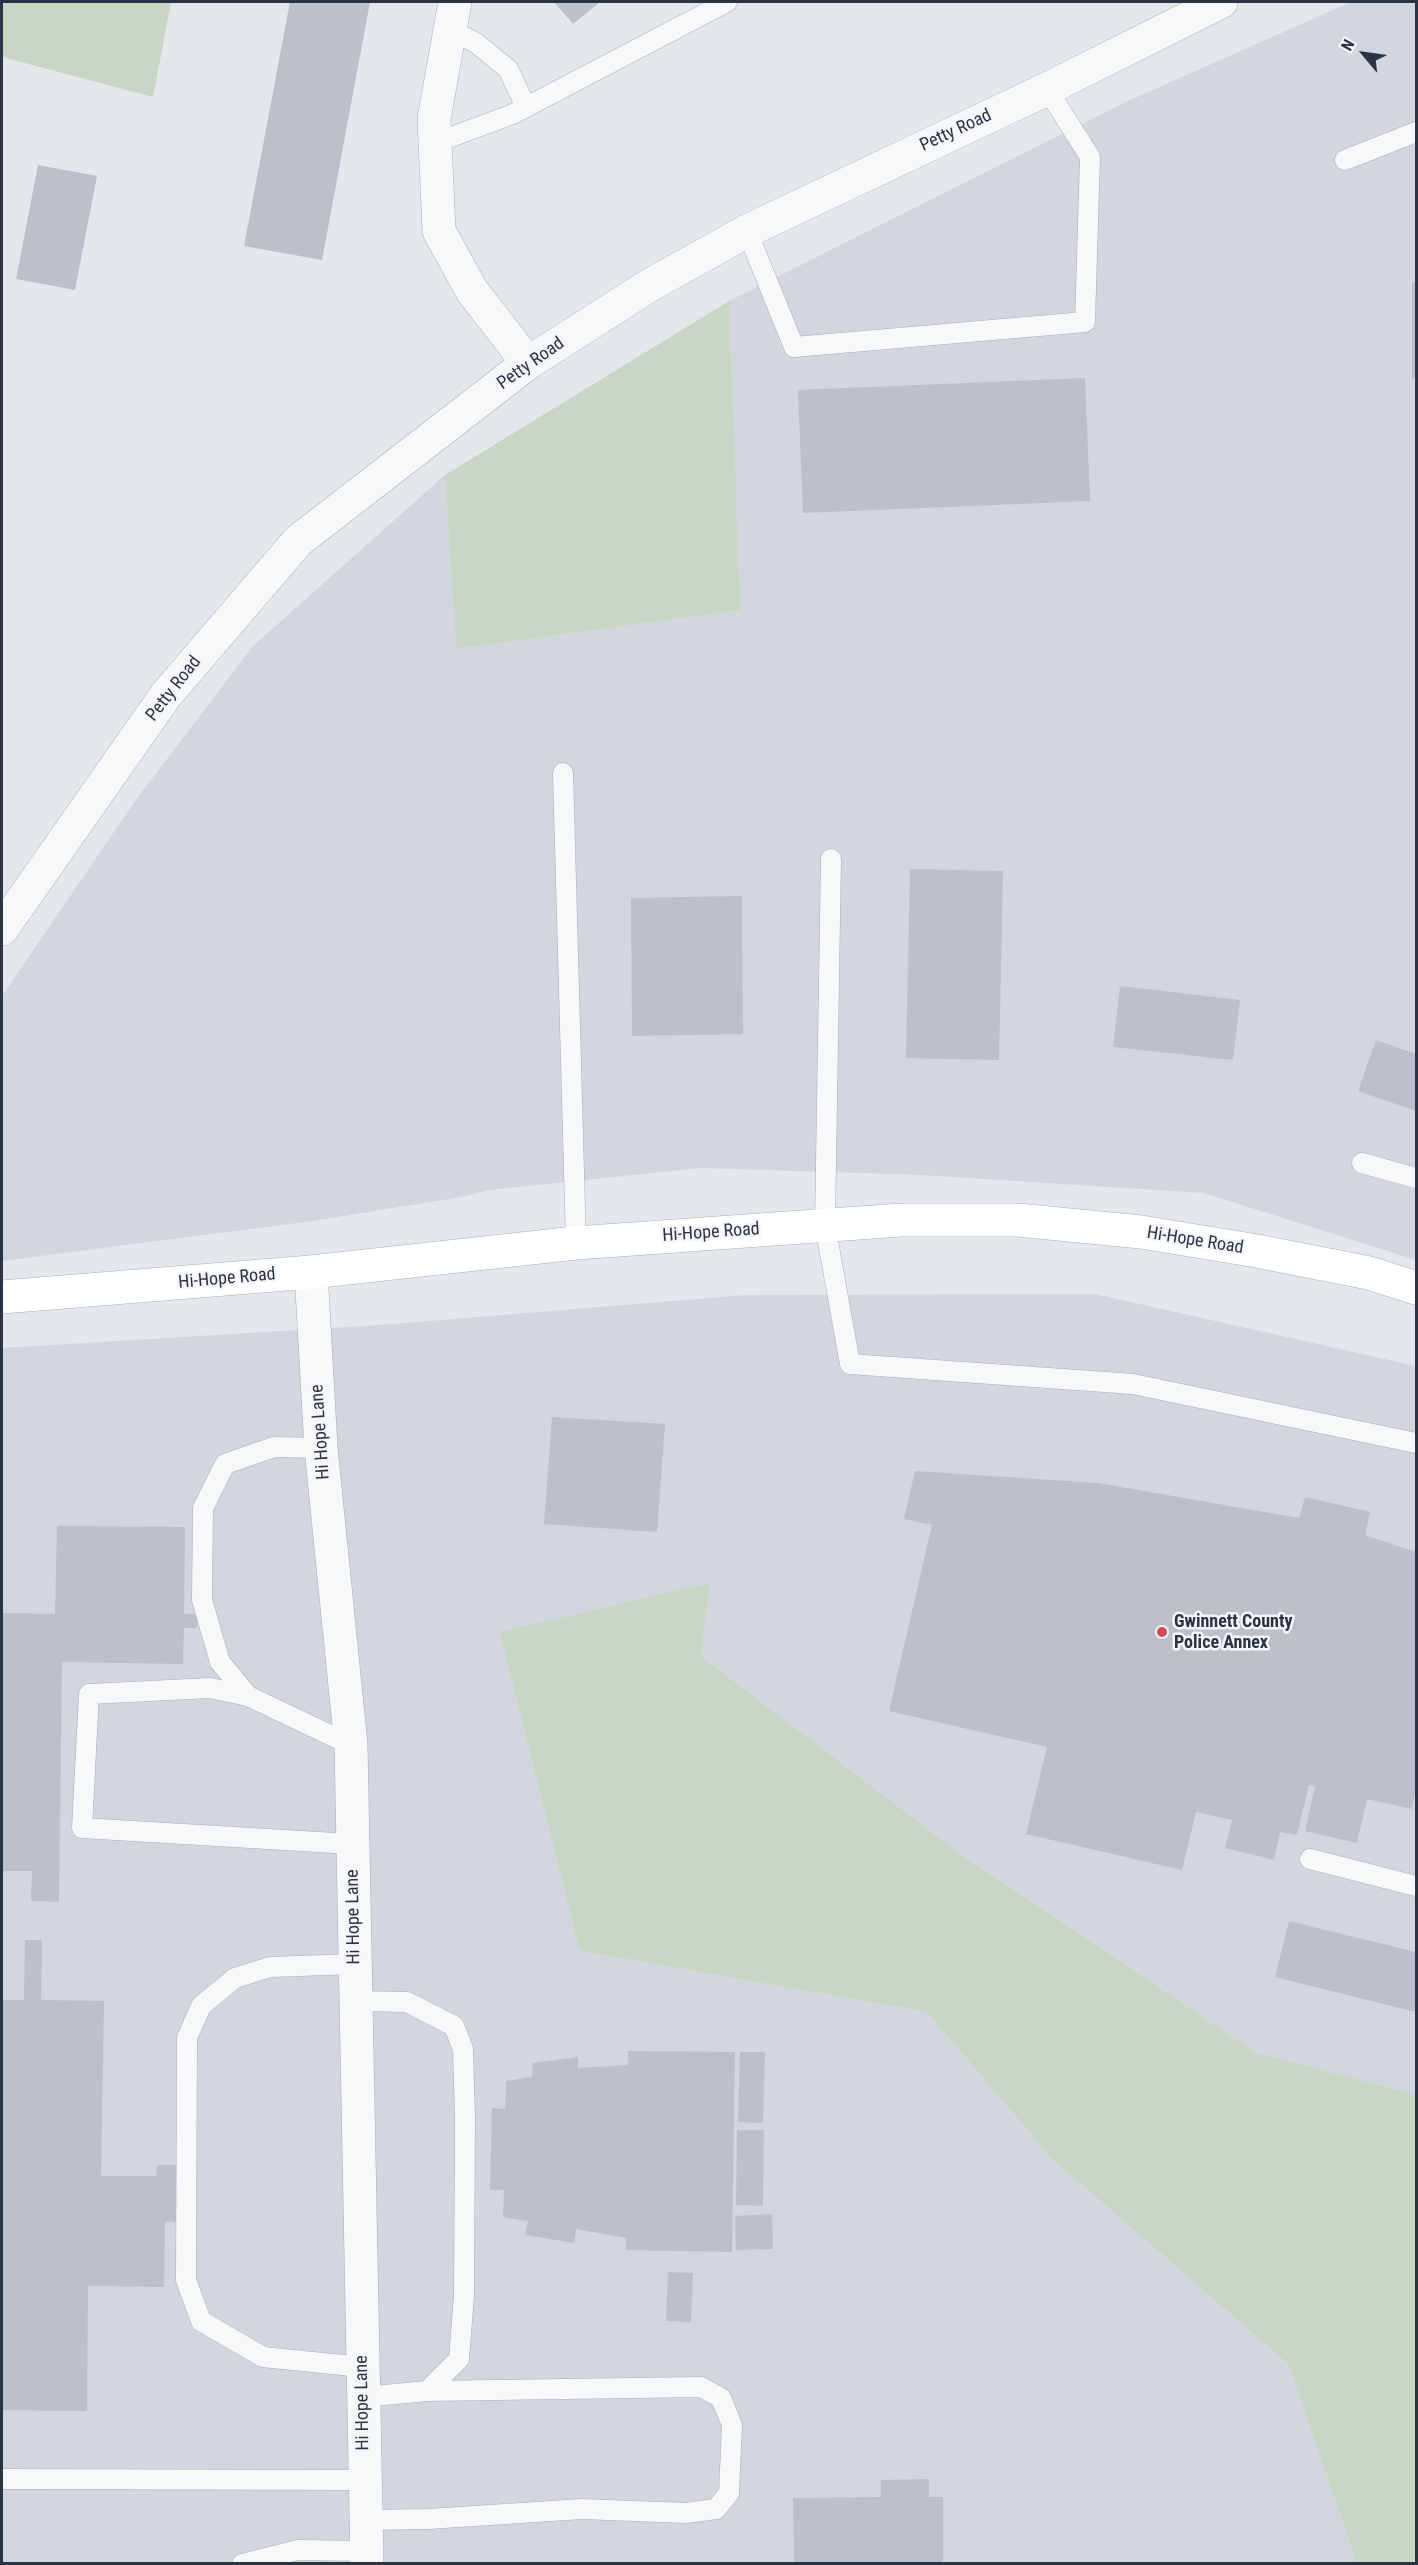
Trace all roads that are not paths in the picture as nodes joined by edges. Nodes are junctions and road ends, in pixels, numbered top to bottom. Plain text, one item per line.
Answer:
1 (728, 2) edge
2 (1221, 2) edge
3 (452, 15) edge
4 (1047, 88) junction
5 (526, 107) junction
6 (1416, 132) edge
7 (435, 143) junction
8 (1346, 160) dead end
9 (747, 231) junction
10 (528, 363) junction
11 (563, 772) dead end
12 (831, 860) dead end
13 (2, 929) edge
14 (1362, 1163) dead end
15 (1416, 1178) edge
16 (825, 1225) junction
17 (576, 1243) junction
18 (310, 1272) junction
19 (1416, 1288) edge
20 (2, 1297) edge
21 (1416, 1443) edge
22 (321, 1448) junction
23 (248, 1696) junction
24 (351, 1745) junction
25 (352, 1844) junction
26 (1310, 1859) dead end
27 (1416, 1886) edge
28 (355, 1964) junction
29 (356, 2001) junction
30 (363, 2382) junction
31 (427, 2391) junction
32 (2, 2479) edge
33 (364, 2480) junction
34 (366, 2545) edge
35 (242, 2564) edge

1 - 5 lane
2 - 4 street, Petty Road
3 - 5 lane
3 - 7 street
4 - 9 street, Petty Road
4 - 9 lane
5 - 7 lane
6 - 8 lane
7 - 10 street
9 - 10 street, Petty Road
10 - 13 street, Petty Road
11 - 17 lane
12 - 16 lane
14 - 15 lane
16 - 17 street, Hi-Hope Road
16 - 19 street, Hi-Hope Road
16 - 21 lane
17 - 18 street, Hi-Hope Road
18 - 20 street, Hi-Hope Road
18 - 22 street, Hi Hope Lane
22 - 23 lane
22 - 24 street, Hi Hope Lane
23 - 24 lane
23 - 25 lane
24 - 25 street, Hi Hope Lane
25 - 28 street, Hi Hope Lane
26 - 27 lane
28 - 29 street, Hi Hope Lane
28 - 30 lane
29 - 30 street, Hi Hope Lane
29 - 31 lane
30 - 31 lane
30 - 33 street, Hi Hope Lane
31 - 34 lane
32 - 33 lane
33 - 34 street, Hi Hope Lane
34 - 35 lane

